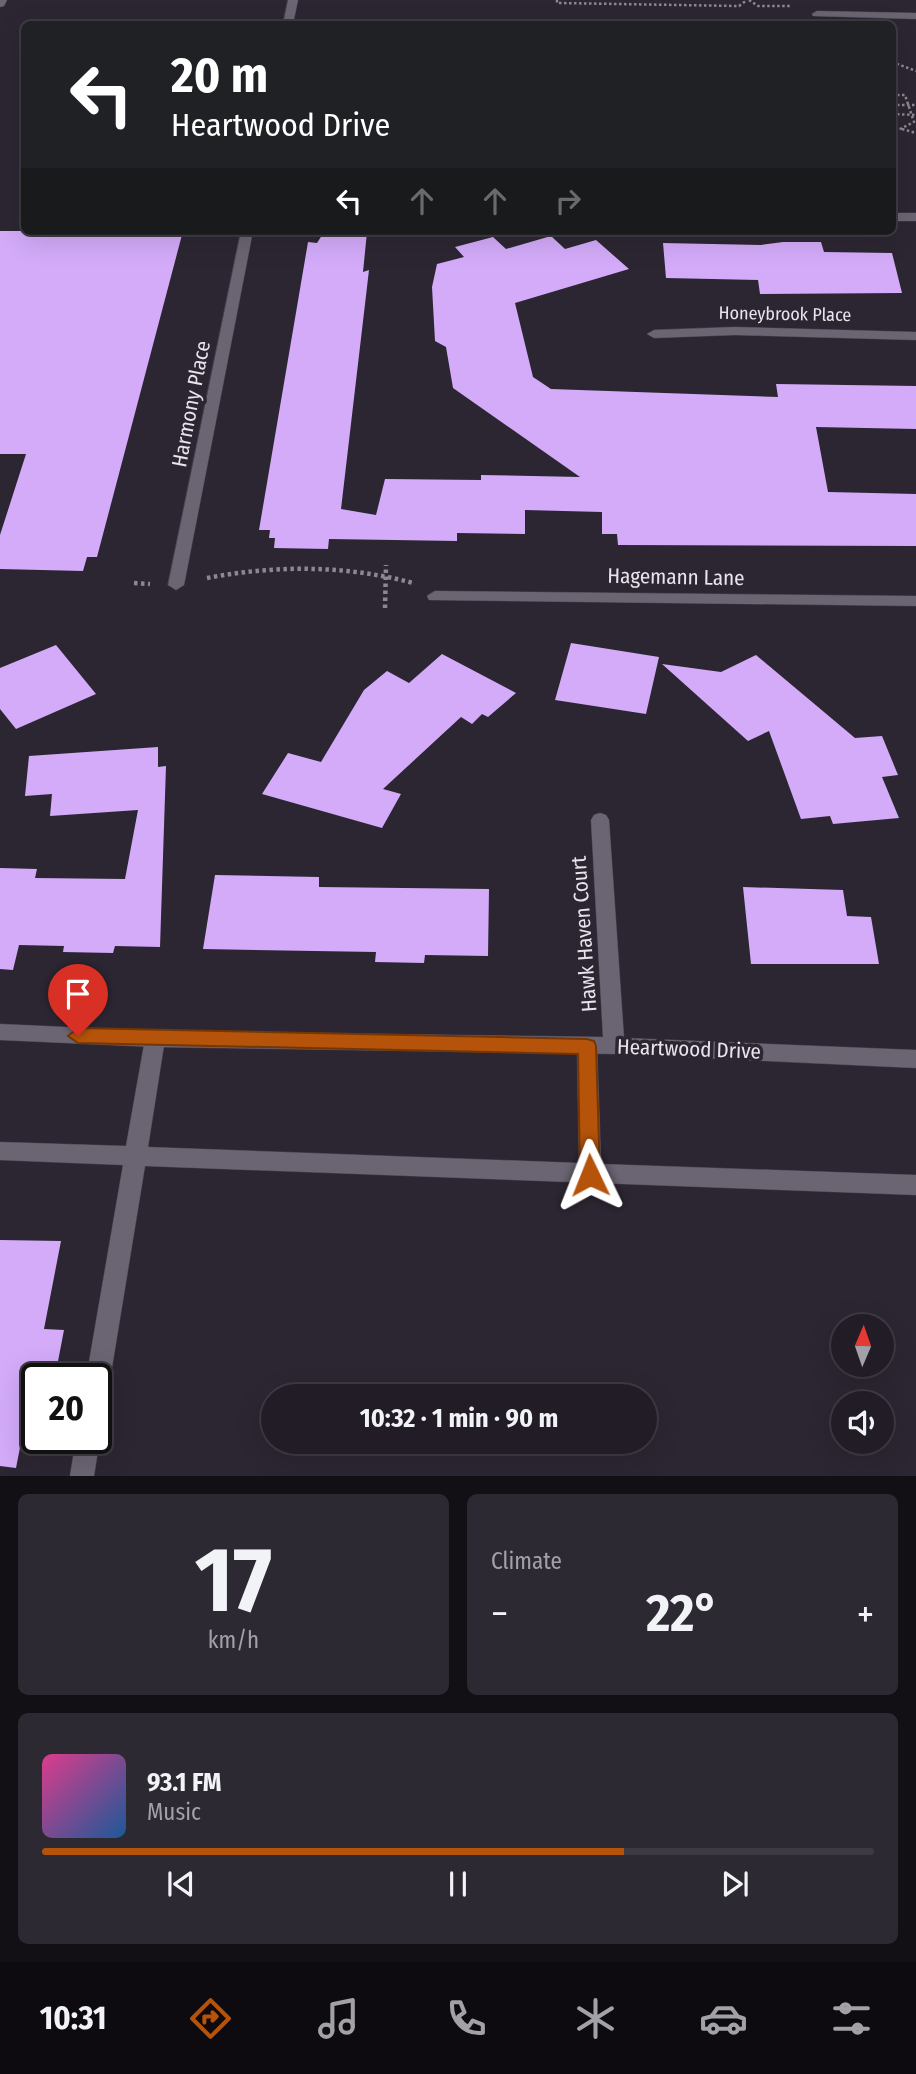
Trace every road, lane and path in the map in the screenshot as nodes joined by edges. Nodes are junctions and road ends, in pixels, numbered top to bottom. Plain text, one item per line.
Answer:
1 (293, 0) edge
2 (557, 0) edge
3 (747, 0) edge
4 (581, 2) edge
5 (817, 15) dead end
6 (916, 16) edge
7 (289, 21) edge
8 (896, 64) edge
9 (916, 71) edge
10 (896, 95) edge
11 (896, 105) edge
12 (908, 105) junction
13 (916, 106) edge
14 (896, 114) edge
15 (914, 115) edge
16 (901, 128) junction
17 (896, 131) edge
18 (916, 133) edge
19 (896, 217) edge
20 (916, 217) edge
21 (246, 235) edge
22 (654, 334) dead end
23 (916, 336) edge
24 (386, 565) dead end
25 (386, 575) junction
26 (176, 585) joint
27 (435, 596) joint
28 (916, 601) edge
29 (385, 608) dead end
30 (600, 820) dead end
31 (0, 1032) edge
32 (155, 1039) junction
33 (587, 1046) junction
34 (614, 1046) junction
35 (916, 1059) edge
36 (0, 1151) edge
37 (138, 1155) junction
38 (590, 1175) junction
39 (916, 1185) edge
40 (101, 1363) edge
41 (85, 1454) edge
42 (82, 1475) edge

1 - 7 street
2 - 4 path
3 - 4 path
5 - 6 street
8 - 9 path
10 - 12 path
11 - 12 path
12 - 13 path
12 - 15 path
14 - 15 path
15 - 16 path
16 - 17 path
16 - 18 path
19 - 20 street
21 - 26 street, Harmony Place
22 - 23 street, Honeybrook Place
24 - 25 path
25 - 26 path
25 - 27 path
25 - 29 path
27 - 28 street, Hagemann Lane
30 - 34 street, Hawk Haven Court
31 - 32 street, Heartwood Drive
32 - 33 street, Heartwood Drive
32 - 37 street
33 - 34 street, Heartwood Drive
33 - 38 street
34 - 35 street, Heartwood Drive
36 - 37 street
37 - 38 street
37 - 40 street
38 - 39 street
41 - 42 street

